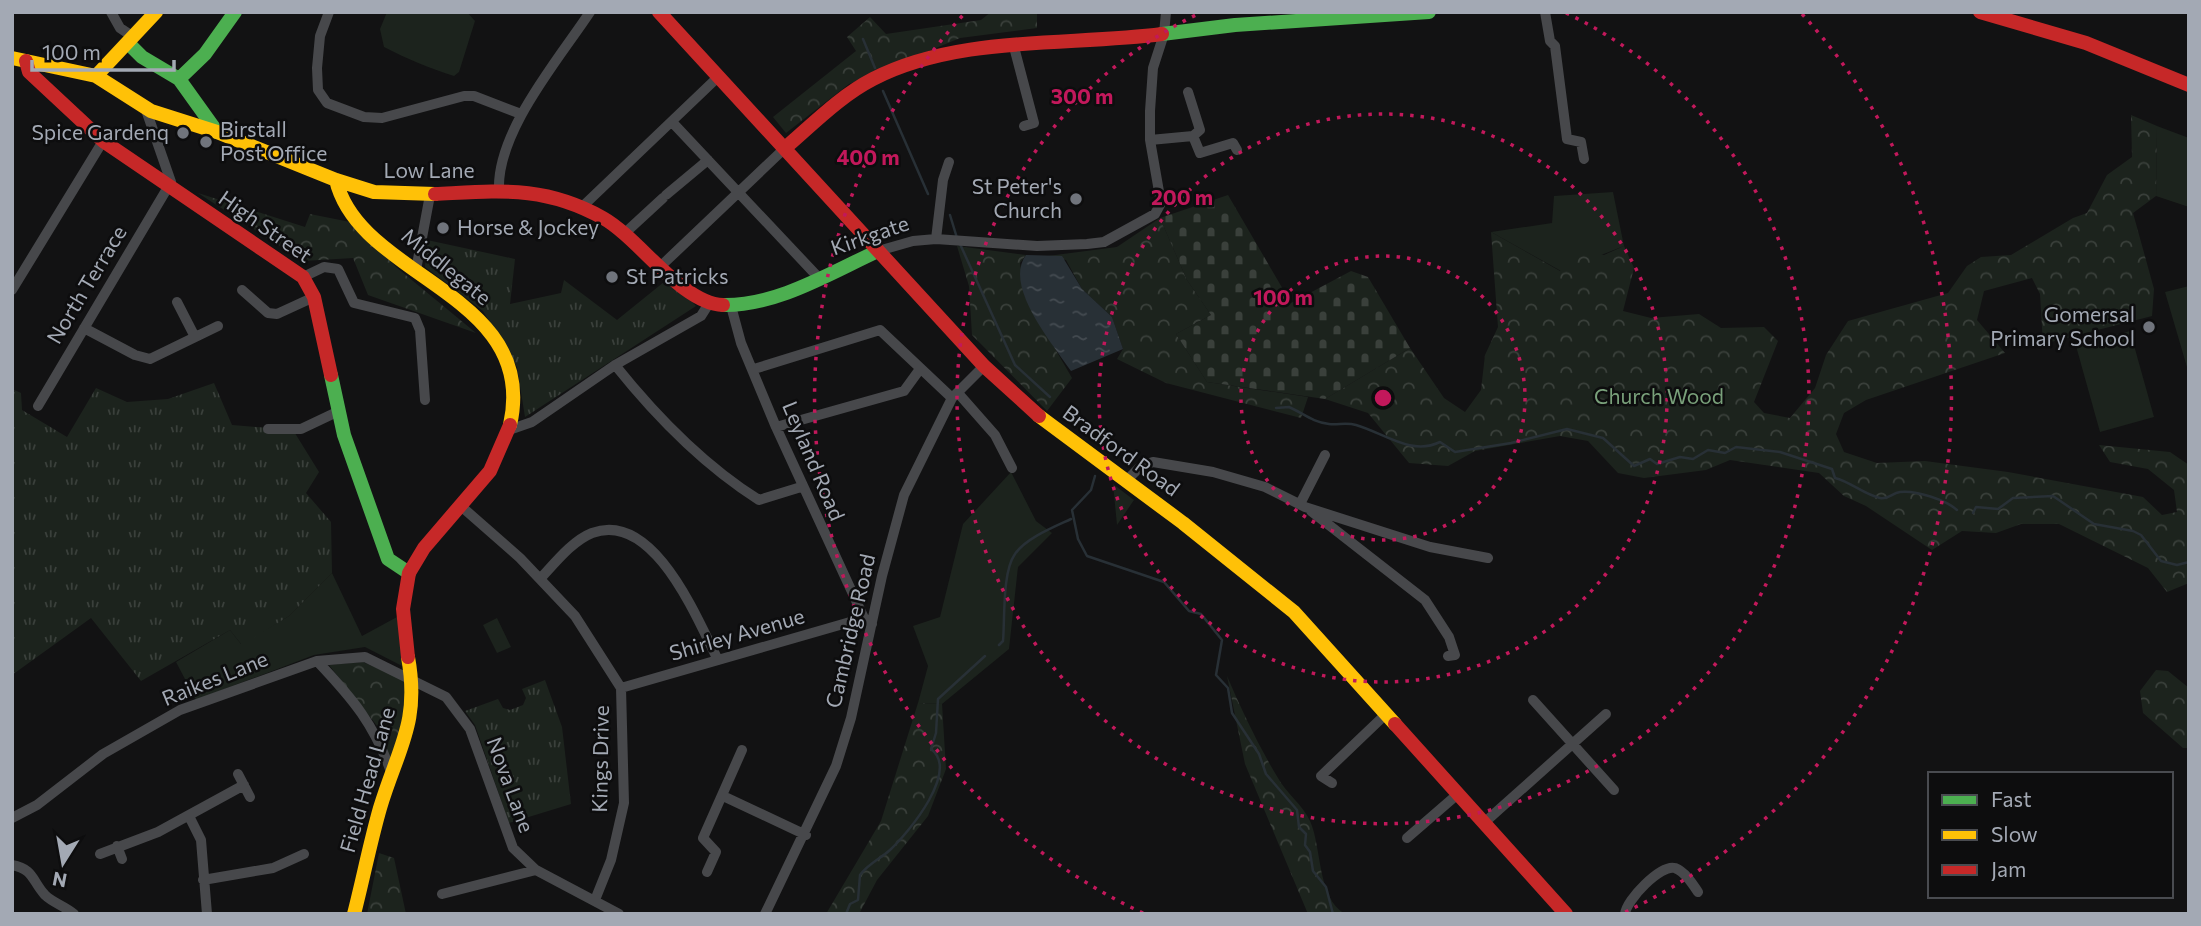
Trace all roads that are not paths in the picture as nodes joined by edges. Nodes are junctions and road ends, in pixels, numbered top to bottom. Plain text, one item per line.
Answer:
1 (111, 12) edge
2 (156, 12) edge
3 (235, 12) edge
4 (329, 12) edge
5 (590, 12) edge
6 (659, 12) edge
7 (1166, 12) edge
8 (1429, 12) edge
9 (1545, 12) edge
10 (1989, 13) edge
11 (2027, 17) edge
12 (1164, 34) junction
13 (131, 40) junction
14 (1014, 47) junction
15 (201, 58) junction
16 (19, 60) edge
17 (96, 76) junction
18 (719, 77) junction
19 (179, 79) junction
20 (2189, 85) edge
21 (1188, 92) dead end
22 (199, 103) junction
23 (145, 107) junction
24 (521, 114) junction
25 (672, 121) junction
26 (1024, 126) dead end
27 (217, 132) junction
28 (1193, 136) junction
29 (1150, 140) junction
30 (103, 141) junction
31 (785, 148) junction
32 (1237, 150) dead end
33 (1584, 159) dead end
34 (708, 160) junction
35 (949, 162) dead end
36 (336, 180) junction
37 (170, 185) junction
38 (499, 191) junction
39 (738, 194) junction
40 (430, 195) junction
41 (582, 207) junction
42 (625, 233) junction
43 (936, 239) junction
44 (878, 251) junction
45 (662, 265) junction
46 (416, 270) junction
47 (303, 277) junction
48 (818, 278) junction
49 (12, 290) edge
50 (242, 290) dead end
51 (314, 297) junction
52 (177, 302) dead end
53 (708, 305) junction
54 (732, 306) junction
55 (218, 326) dead end
56 (84, 328) junction
57 (195, 337) junction
58 (615, 365) junction
59 (984, 366) junction
60 (754, 369) junction
61 (920, 369) junction
62 (955, 396) junction
63 (425, 400) dead end
64 (38, 406) dead end
65 (339, 411) junction
66 (776, 427) junction
67 (268, 429) dead end
68 (509, 430) junction
69 (1325, 456) dead end
70 (1012, 468) dead end
71 (1126, 481) junction
72 (801, 487) junction
73 (1302, 505) junction
74 (462, 507) junction
75 (1488, 558) dead end
76 (409, 573) junction
77 (540, 579) junction
78 (868, 621) junction
79 (1456, 654) dead end
80 (718, 660) junction
81 (317, 661) junction
82 (412, 679) junction
83 (621, 688) junction
84 (1534, 700) dead end
85 (1388, 713) junction
86 (1606, 714) dead end
87 (1574, 743) junction
88 (742, 750) dead end
89 (238, 774) dead end
90 (392, 776) junction
91 (1332, 783) dead end
92 (244, 785) junction
93 (1614, 790) dead end
94 (1459, 793) junction
95 (723, 796) junction
96 (250, 797) dead end
97 (188, 816) junction
98 (12, 818) edge
99 (1485, 822) junction
100 (806, 835) junction
101 (1407, 838) dead end
102 (117, 846) junction
103 (100, 854) dead end
104 (304, 854) dead end
105 (122, 859) dead end
106 (12, 865) edge
107 (536, 870) junction
108 (707, 872) dead end
109 (203, 880) junction
110 (1698, 892) dead end
111 (442, 894) dead end
112 (595, 900) junction
113 (74, 914) edge
114 (207, 914) edge
115 (354, 914) edge
116 (619, 914) edge
117 (765, 914) edge
118 (1566, 914) edge
119 (1625, 914) edge

1 - 13 street
2 - 13 main road
3 - 15 main road
4 - 24 street
5 - 24 street
6 - 18 main road, Bradford Road
7 - 12 street, Kirkgate
8 - 12 main road
9 - 33 street
10 - 11 main road
11 - 20 main road
12 - 14 main road
12 - 29 street, Kirkgate
13 - 17 main road
13 - 19 main road
14 - 26 street
14 - 31 main road
15 - 19 main road
15 - 22 main road
16 - 17 main road
16 - 30 main road, High Street
17 - 23 main road, Low Lane
18 - 25 street
18 - 31 main road, Bradford Road
19 - 22 main road
21 - 28 street
22 - 27 main road
23 - 27 main road, Low Lane
23 - 37 street
24 - 38 street
25 - 34 street
25 - 41 street
27 - 36 main road, Low Lane
28 - 29 street
28 - 32 street
29 - 43 street, Kirkgate
30 - 37 main road, High Street
30 - 49 street
31 - 39 street
31 - 44 main road, Bradford Road
34 - 39 street
34 - 42 street
35 - 43 street
36 - 40 main road, Low Lane
36 - 46 main road, Middlegate
37 - 47 main road, High Street
37 - 56 street, North Terrace
38 - 40 main road, Low Lane
38 - 41 main road, Low Lane
39 - 45 street
39 - 48 street
40 - 46 street
41 - 42 main road, Low Lane
42 - 45 main road, Low Lane
43 - 44 street, Kirkgate
44 - 48 main road, Kirkgate
44 - 59 main road, Bradford Road
45 - 53 main road, Low Lane
46 - 68 main road, Middlegate
47 - 51 main road, High Street
47 - 63 street
48 - 54 main road, Kirkgate
50 - 51 street
51 - 65 main road, High Street
52 - 57 street
53 - 54 main road, Kirkgate
53 - 58 street
54 - 60 street, Leyland Road
55 - 57 street
56 - 57 street
56 - 64 street, North Terrace
58 - 68 street
58 - 72 street
59 - 62 street, Cambridge Road
59 - 71 main road, Bradford Road
60 - 61 street
60 - 66 street, Leyland Road
61 - 62 street
61 - 66 street
62 - 70 street
62 - 78 street, Cambridge Road
65 - 67 street
65 - 76 main road, High Street
66 - 72 street, Leyland Road
68 - 74 main road, Middlegate
69 - 73 street
71 - 73 street
71 - 85 main road, Bradford Road
72 - 78 street, Leyland Road
73 - 75 street
73 - 79 street
74 - 76 main road, Middlegate
74 - 77 street, Kings Drive
76 - 82 main road, Field Head Lane
77 - 80 street
77 - 83 street, Kings Drive
78 - 80 street, Shirley Avenue
78 - 100 street, Cambridge Road
80 - 83 street, Shirley Avenue
81 - 82 street, Raikes Lane
81 - 90 street
81 - 98 street, Raikes Lane
82 - 90 main road, Field Head Lane
82 - 107 street, Nova Lane
83 - 112 street, Kings Drive
84 - 87 street
85 - 91 street
85 - 94 main road, Bradford Road
86 - 87 street
87 - 93 street
87 - 99 street
88 - 95 street
89 - 92 street
90 - 115 main road, Field Head Lane
92 - 96 street
92 - 97 street
94 - 99 main road, Bradford Road
94 - 101 street
95 - 100 street
95 - 108 street
97 - 102 street
97 - 109 street
99 - 118 main road, Bradford Road
100 - 117 street, Cambridge Road
102 - 103 street
102 - 105 street
104 - 109 street
106 - 113 street
107 - 111 street
107 - 112 street, Nova Lane
109 - 114 street
110 - 119 street
112 - 116 street, Nova Lane

